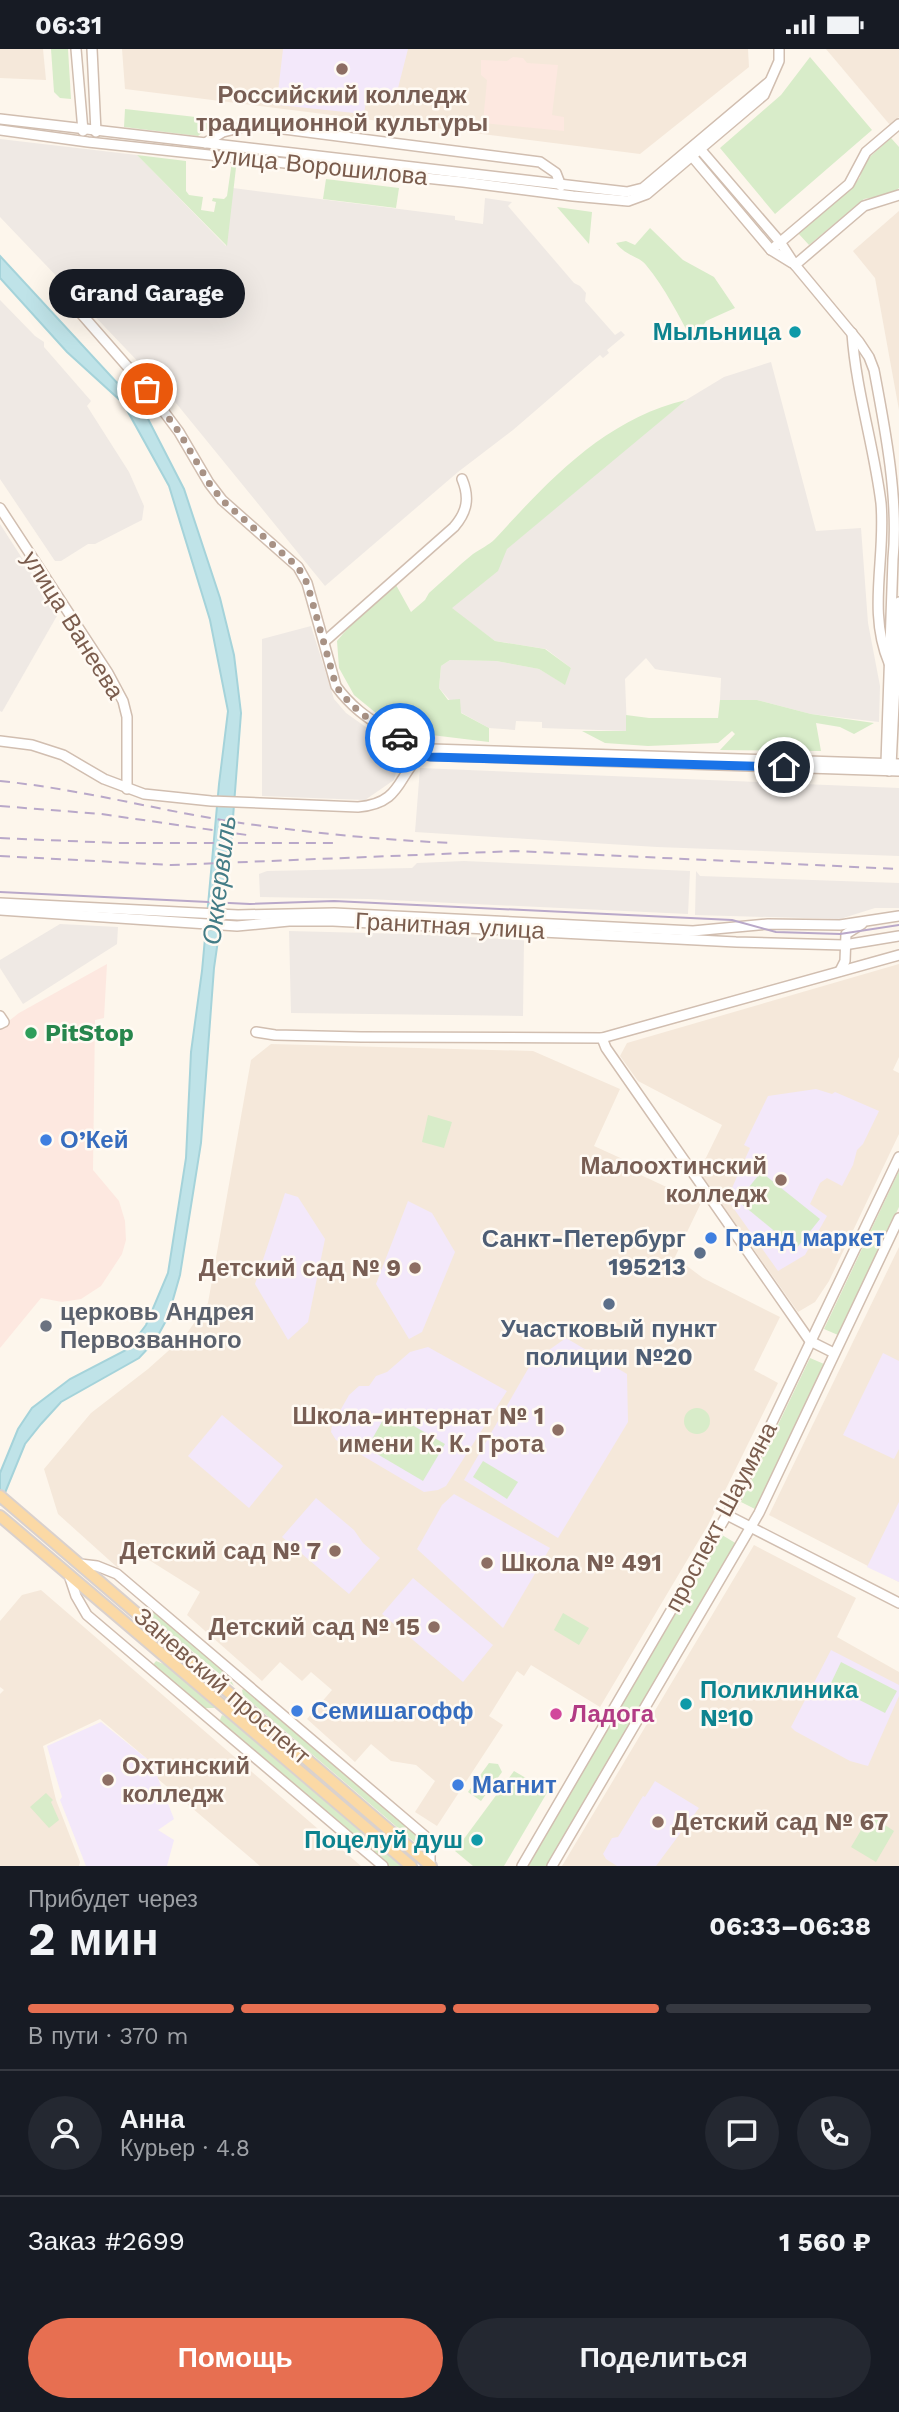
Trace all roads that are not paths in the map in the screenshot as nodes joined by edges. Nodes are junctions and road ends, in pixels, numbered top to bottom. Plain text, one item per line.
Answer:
1 (76, 49) edge
2 (92, 49) edge
3 (779, 49) edge
4 (769, 82) junction
5 (0, 119) edge
6 (899, 124) edge
7 (81, 128) junction
8 (0, 130) edge
9 (97, 130) junction
10 (89, 142) junction
11 (205, 143) junction
12 (700, 149) junction
13 (690, 153) junction
14 (561, 186) junction
15 (638, 194) junction
16 (899, 195) edge
17 (780, 242) junction
18 (771, 250) junction
19 (795, 265) junction
20 (57, 286) dead end
21 (852, 333) junction
22 (462, 479) dead end
23 (0, 509) edge
24 (898, 546) edge
25 (899, 556) edge
26 (899, 601) edge
27 (324, 642) junction
28 (891, 669) junction
29 (0, 741) edge
30 (420, 755) junction
31 (893, 767) edge
32 (127, 789) junction
33 (0, 903) edge
34 (0, 910) edge
35 (899, 916) edge
36 (186, 918) junction
37 (238, 920) junction
38 (869, 921) junction
39 (899, 936) edge
40 (844, 945) junction
41 (899, 955) edge
42 (840, 971) junction
43 (0, 1016) edge
44 (0, 1024) edge
45 (256, 1032) dead end
46 (602, 1038) junction
47 (899, 1157) edge
48 (899, 1218) edge
49 (810, 1341) junction
50 (834, 1353) junction
51 (0, 1496) edge
52 (727, 1515) junction
53 (3, 1518) edge
54 (751, 1527) junction
55 (80, 1564) junction
56 (69, 1575) junction
57 (899, 1603) edge
58 (241, 1678) junction
59 (236, 1698) junction
60 (227, 1709) junction
61 (205, 1714) junction
62 (430, 1865) edge
63 (383, 1866) edge
64 (411, 1866) edge
65 (522, 1866) edge
66 (552, 1866) edge

1 - 7 street
2 - 9 street
3 - 4 street
4 - 12 street
4 - 13 street
5 - 7 street, улица Ворошилова
6 - 17 street
7 - 9 street, улица Ворошилова
7 - 10 street
8 - 10 street, улица Ворошилова
9 - 10 street
9 - 11 street, улица Ворошилова
10 - 15 street, улица Ворошилова
11 - 14 street, улица Ворошилова
11 - 14 street
12 - 13 street
12 - 17 street
13 - 15 street
13 - 18 street
14 - 15 street, улица Ворошилова
16 - 19 street
17 - 18 street
17 - 19 street
18 - 19 street
19 - 21 street
20 - 27 street
21 - 24 street
21 - 28 street
22 - 27 street
23 - 32 street, улица Ванеева
24 - 25 street
24 - 28 street
26 - 31 street
27 - 30 street
28 - 31 street
29 - 32 street
30 - 31 street
30 - 32 street
33 - 36 street, Гранитная улица
34 - 36 street, Гранитная улица
35 - 38 street, Гранитная улица
36 - 37 street, Гранитная улица
37 - 38 street, Гранитная улица
37 - 40 street, Гранитная улица
38 - 40 street
39 - 40 street, Гранитная улица
40 - 42 street
41 - 42 street
42 - 46 street
43 - 44 street
45 - 46 street
46 - 49 street
47 - 49 street, проспект Шаумяна
48 - 50 street, проспект Шаумяна
49 - 50 street
49 - 52 street, проспект Шаумяна
50 - 54 street, проспект Шаумяна
51 - 55 main road, Заневский проспект
52 - 54 street
52 - 65 street, проспект Шаумяна
53 - 56 main road, Заневский проспект
54 - 57 street
54 - 66 street, проспект Шаумяна
55 - 58 street
55 - 59 main road, Заневский проспект
56 - 60 main road, Заневский проспект
56 - 61 street
58 - 59 street
58 - 62 street
59 - 62 main road, Заневский проспект
60 - 61 street
60 - 64 main road, Заневский проспект
61 - 63 street

